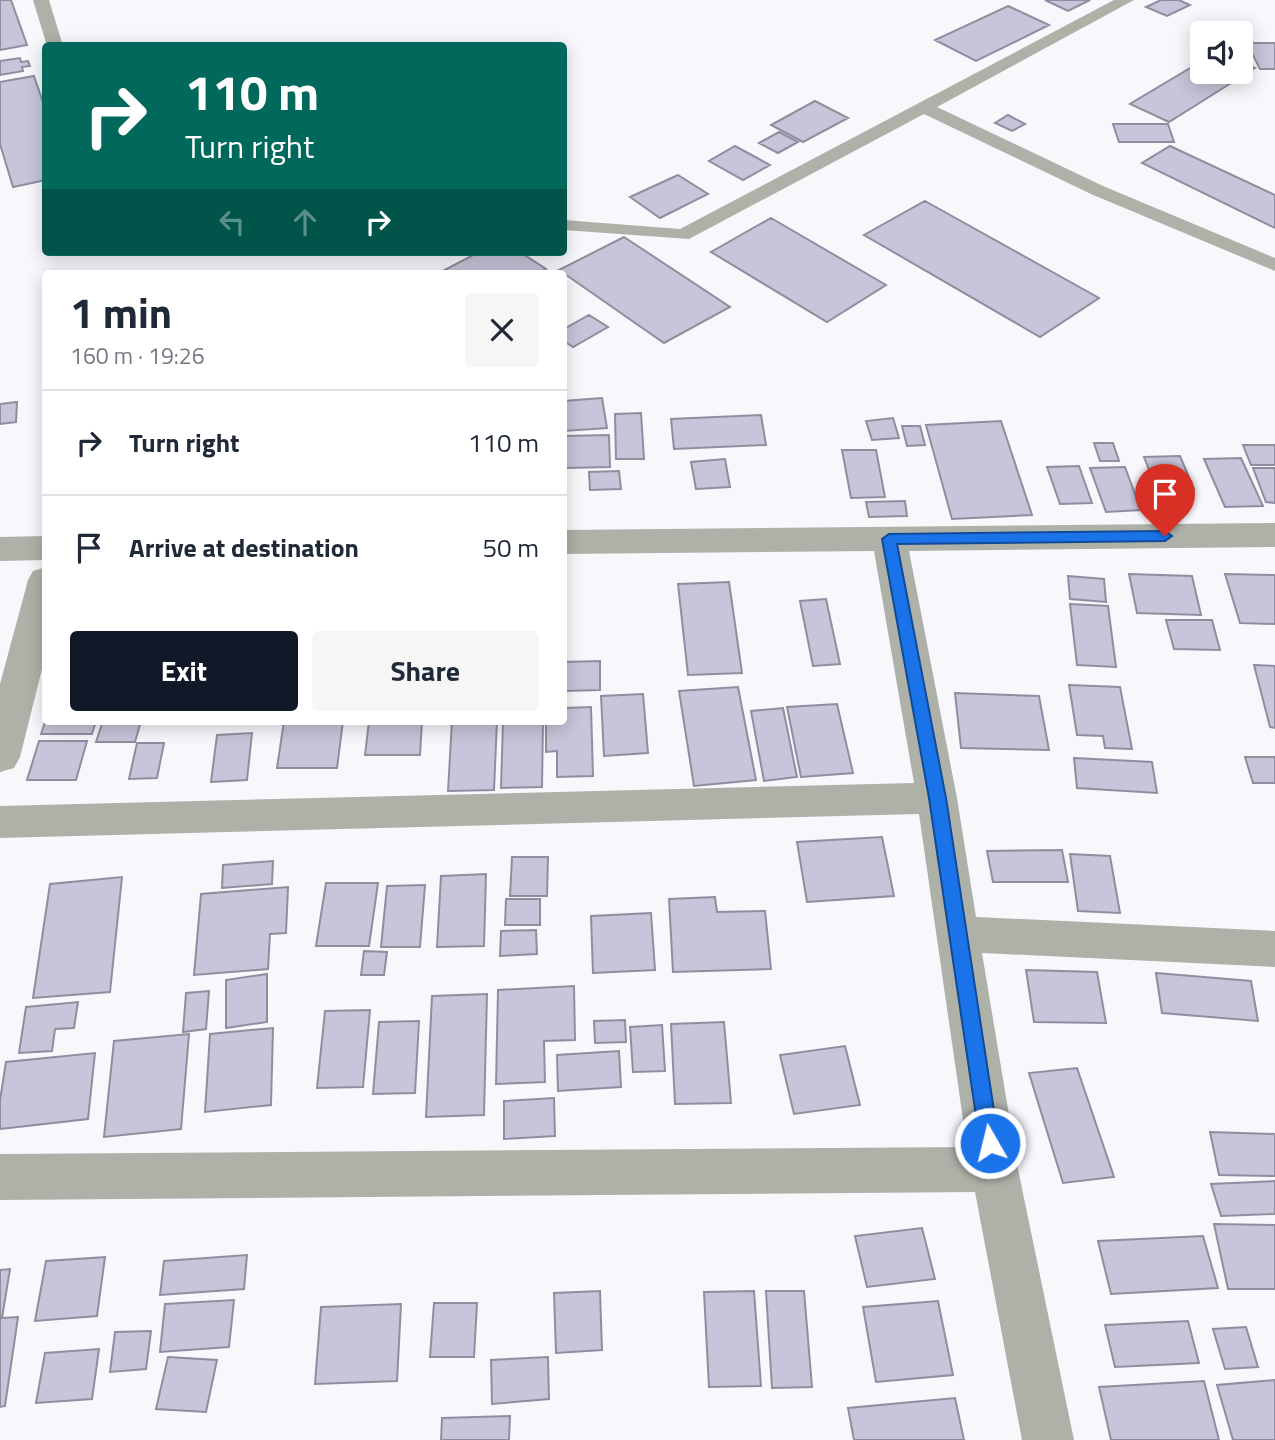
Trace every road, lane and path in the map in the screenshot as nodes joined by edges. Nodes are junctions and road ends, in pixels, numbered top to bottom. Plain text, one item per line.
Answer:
1 (41, 0) edge
2 (1126, 0) edge
3 (54, 42) edge
4 (923, 107) junction
5 (567, 225) edge
6 (1275, 265) edge
7 (1275, 535) edge
8 (889, 539) junction
9 (567, 542) edge
10 (42, 548) edge
11 (0, 549) edge
12 (42, 595) edge
13 (0, 757) edge
14 (937, 798) junction
15 (0, 822) edge
16 (958, 934) junction
17 (1275, 949) edge
18 (994, 1169) junction
19 (0, 1177) edge
20 (1048, 1440) edge

1 - 3 lane
2 - 4 lane
4 - 5 lane
4 - 6 lane
7 - 8 street
8 - 9 street
8 - 14 street
10 - 11 street
12 - 13 street
14 - 15 street
14 - 16 street
16 - 17 street
16 - 18 street
18 - 19 street
18 - 20 street

